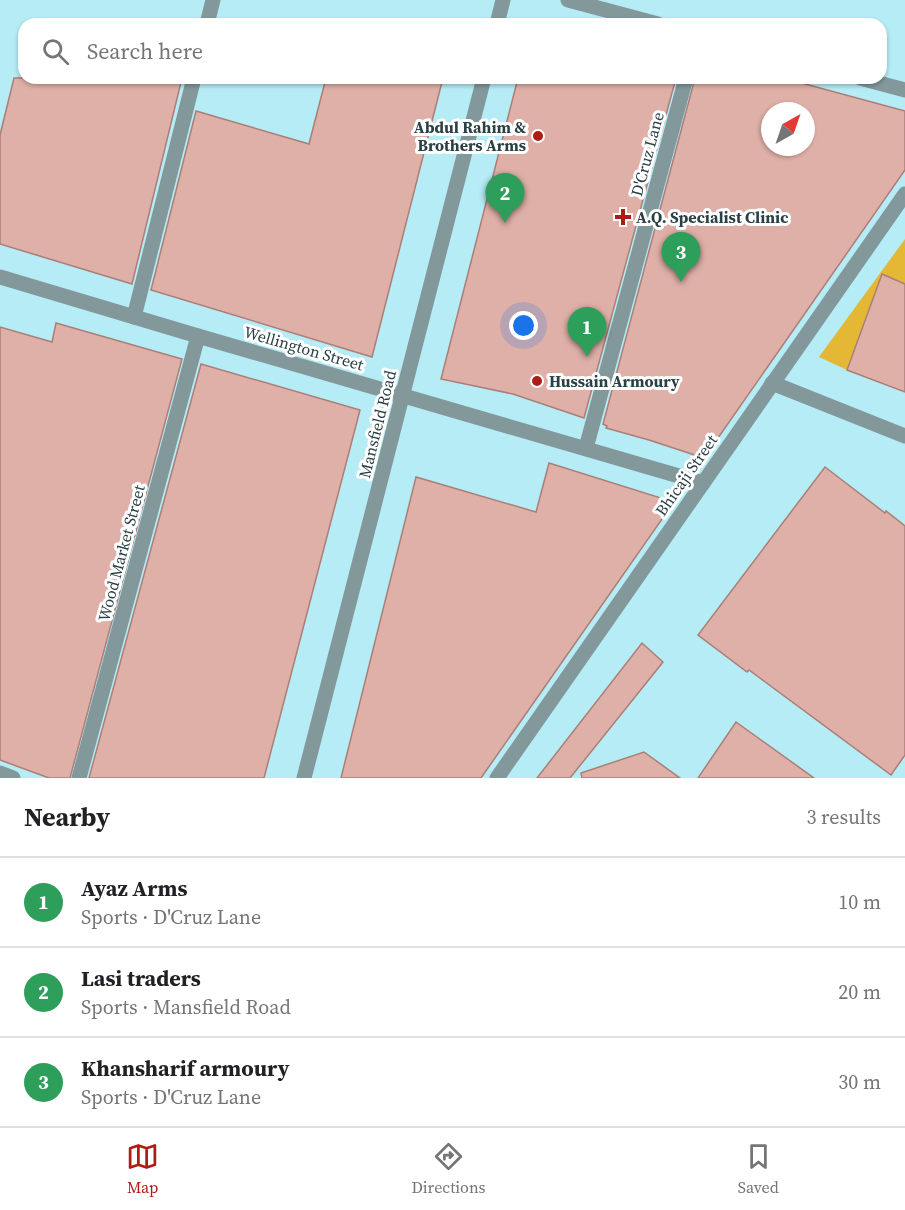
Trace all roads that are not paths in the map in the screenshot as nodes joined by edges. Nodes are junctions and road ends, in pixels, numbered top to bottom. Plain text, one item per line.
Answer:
1 (213, 0) edge
2 (504, 0) edge
3 (568, 0) edge
4 (208, 18) edge
5 (499, 18) edge
6 (636, 18) edge
7 (192, 84) edge
8 (482, 84) edge
9 (684, 84) edge
10 (882, 84) edge
11 (905, 90) edge
12 (905, 194) edge
13 (0, 277) edge
14 (134, 317) junction
15 (198, 336) junction
16 (772, 383) junction
17 (403, 395) junction
18 (905, 436) edge
19 (586, 448) junction
20 (703, 483) junction
21 (0, 773) edge
22 (13, 778) edge
23 (79, 778) edge
24 (304, 778) edge
25 (497, 778) edge

1 - 4 street
2 - 5 street
3 - 6 street
7 - 14 street
8 - 17 street, Mansfield Road
9 - 19 street, D'Cruz Lane
10 - 11 street
12 - 16 street, Bhicaji Street
13 - 14 street, Wellington Street
14 - 15 street, Wellington Street
15 - 17 street, Wellington Street
15 - 23 street, Wood Market Street
16 - 18 street
16 - 20 street, Bhicaji Street
17 - 19 street, Wellington Street
17 - 24 street, Mansfield Road
19 - 20 street, Wellington Street
20 - 25 street, Bhicaji Street
21 - 22 street

